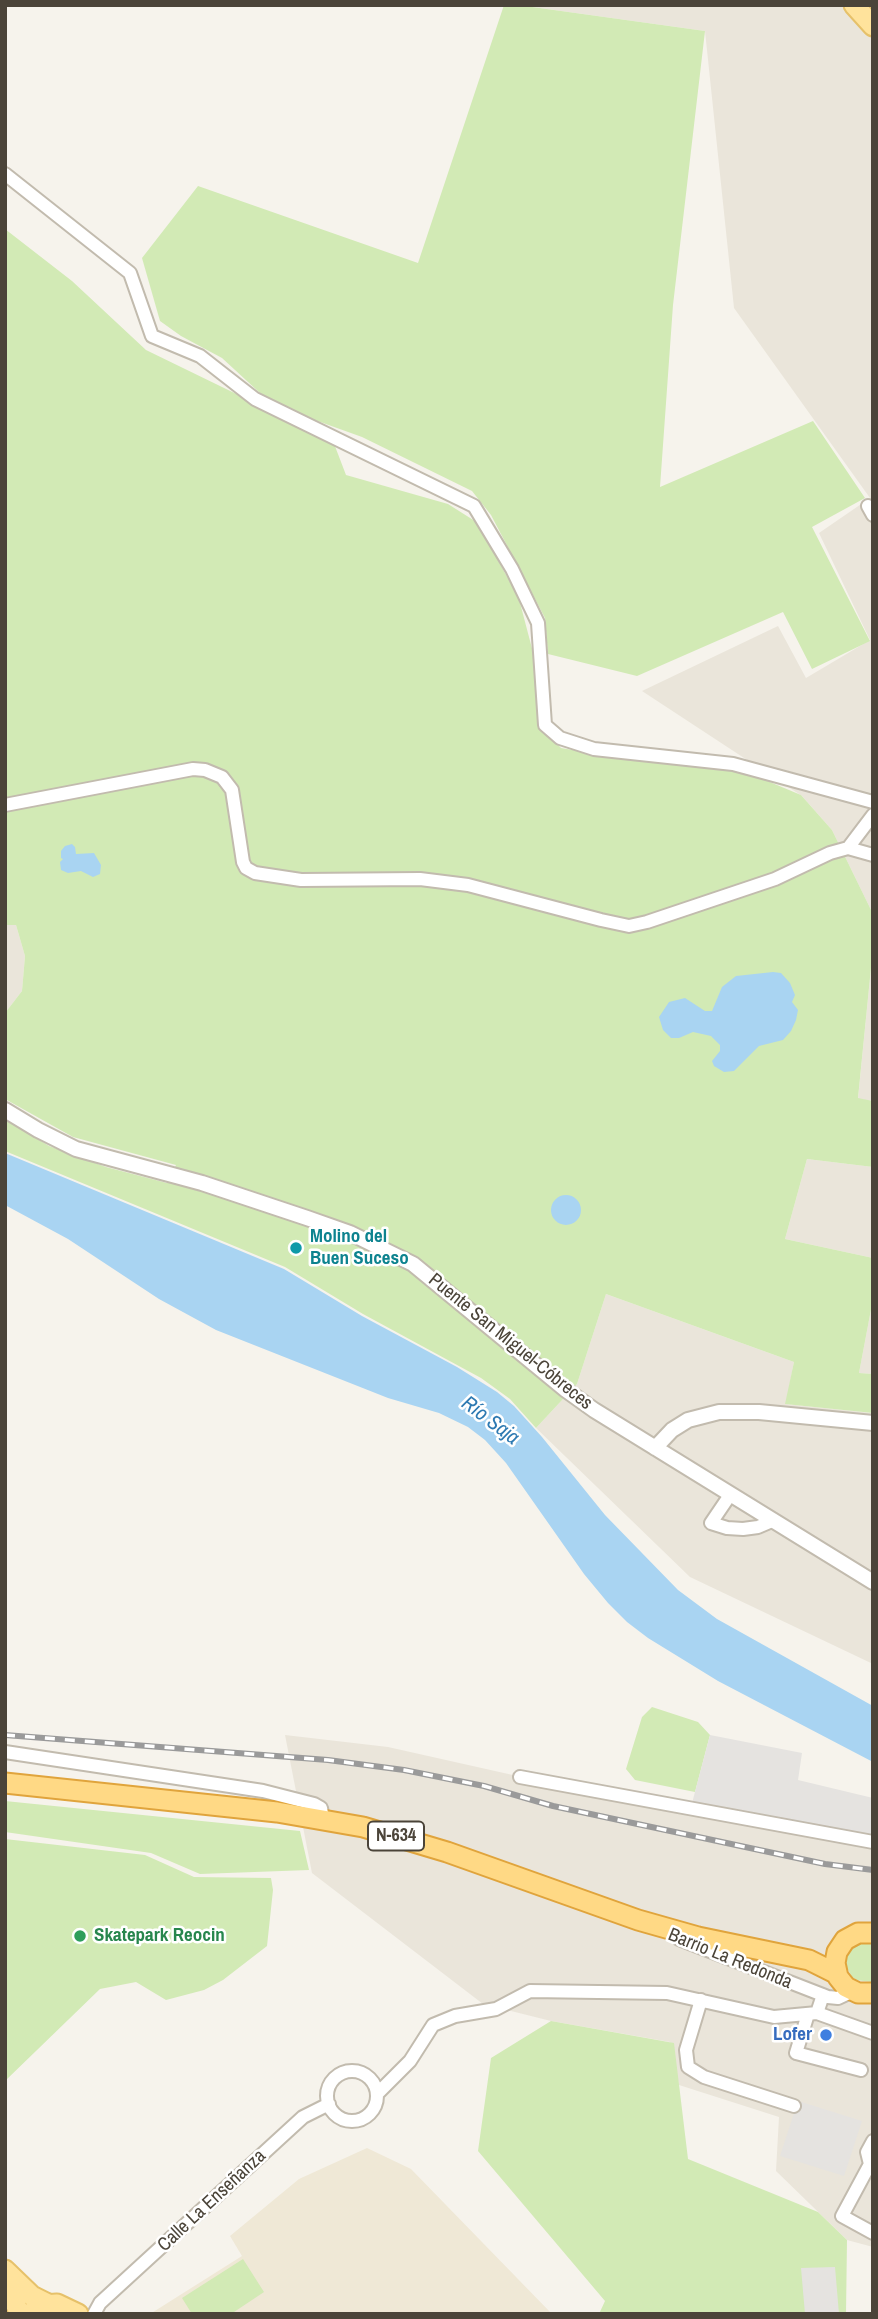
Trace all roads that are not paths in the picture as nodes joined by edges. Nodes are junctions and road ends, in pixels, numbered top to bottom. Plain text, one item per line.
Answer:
1 (854, 5) edge
2 (872, 25) edge
3 (5, 174) edge
4 (873, 802) edge
5 (5, 805) edge
6 (873, 815) edge
7 (848, 848) junction
8 (873, 855) edge
9 (5, 1110) edge
10 (873, 1423) edge
11 (655, 1448) junction
12 (730, 1495) junction
13 (772, 1521) junction
14 (873, 1582) edge
15 (5, 1752) edge
16 (520, 1777) dead end
17 (10, 1785) edge
18 (323, 1819) junction
19 (873, 1842) edge
20 (638, 1920) junction
21 (873, 1933) edge
22 (839, 1948) junction
23 (758, 1950) junction
24 (837, 1974) junction
25 (863, 1992) edge
26 (823, 1995) junction
27 (701, 2000) junction
28 (813, 2014) junction
29 (873, 2033) edge
30 (861, 2070) dead end
31 (377, 2094) junction
32 (329, 2105) junction
33 (794, 2106) dead end
34 (873, 2141) edge
35 (873, 2233) edge
36 (5, 2270) edge
37 (5, 2282) edge
38 (48, 2304) junction
39 (97, 2308) edge
40 (75, 2312) edge
41 (20, 2314) edge
42 (29, 2314) edge

1 - 2 main road
3 - 4 street
5 - 7 street
6 - 7 street
7 - 8 street
9 - 11 street, Puente San Miguel-Cóbreces
10 - 11 street
11 - 12 street, Puente San Miguel-Cóbreces
12 - 13 street, Puente San Miguel-Cóbreces
12 - 13 street
13 - 14 street, Puente San Miguel-Cóbreces
15 - 18 street
16 - 19 street
17 - 18 highway, N-634
18 - 20 highway, N-634
20 - 23 highway, N-634
20 - 26 street, Barrio La Redonda
21 - 22 highway, N-634
22 - 23 highway, N-634
22 - 24 highway
23 - 24 highway, N-634
24 - 25 highway, N-634
25 - 26 street
26 - 28 street
27 - 28 street
27 - 31 street
27 - 33 street
28 - 29 street
28 - 30 street
31 - 32 street
31 - 32 street
32 - 39 street, Calle La Enseñanza
34 - 35 street
36 - 38 main road
37 - 41 main road
38 - 40 main road
38 - 42 main road
39 - 40 street, Calle La Enseñanza

